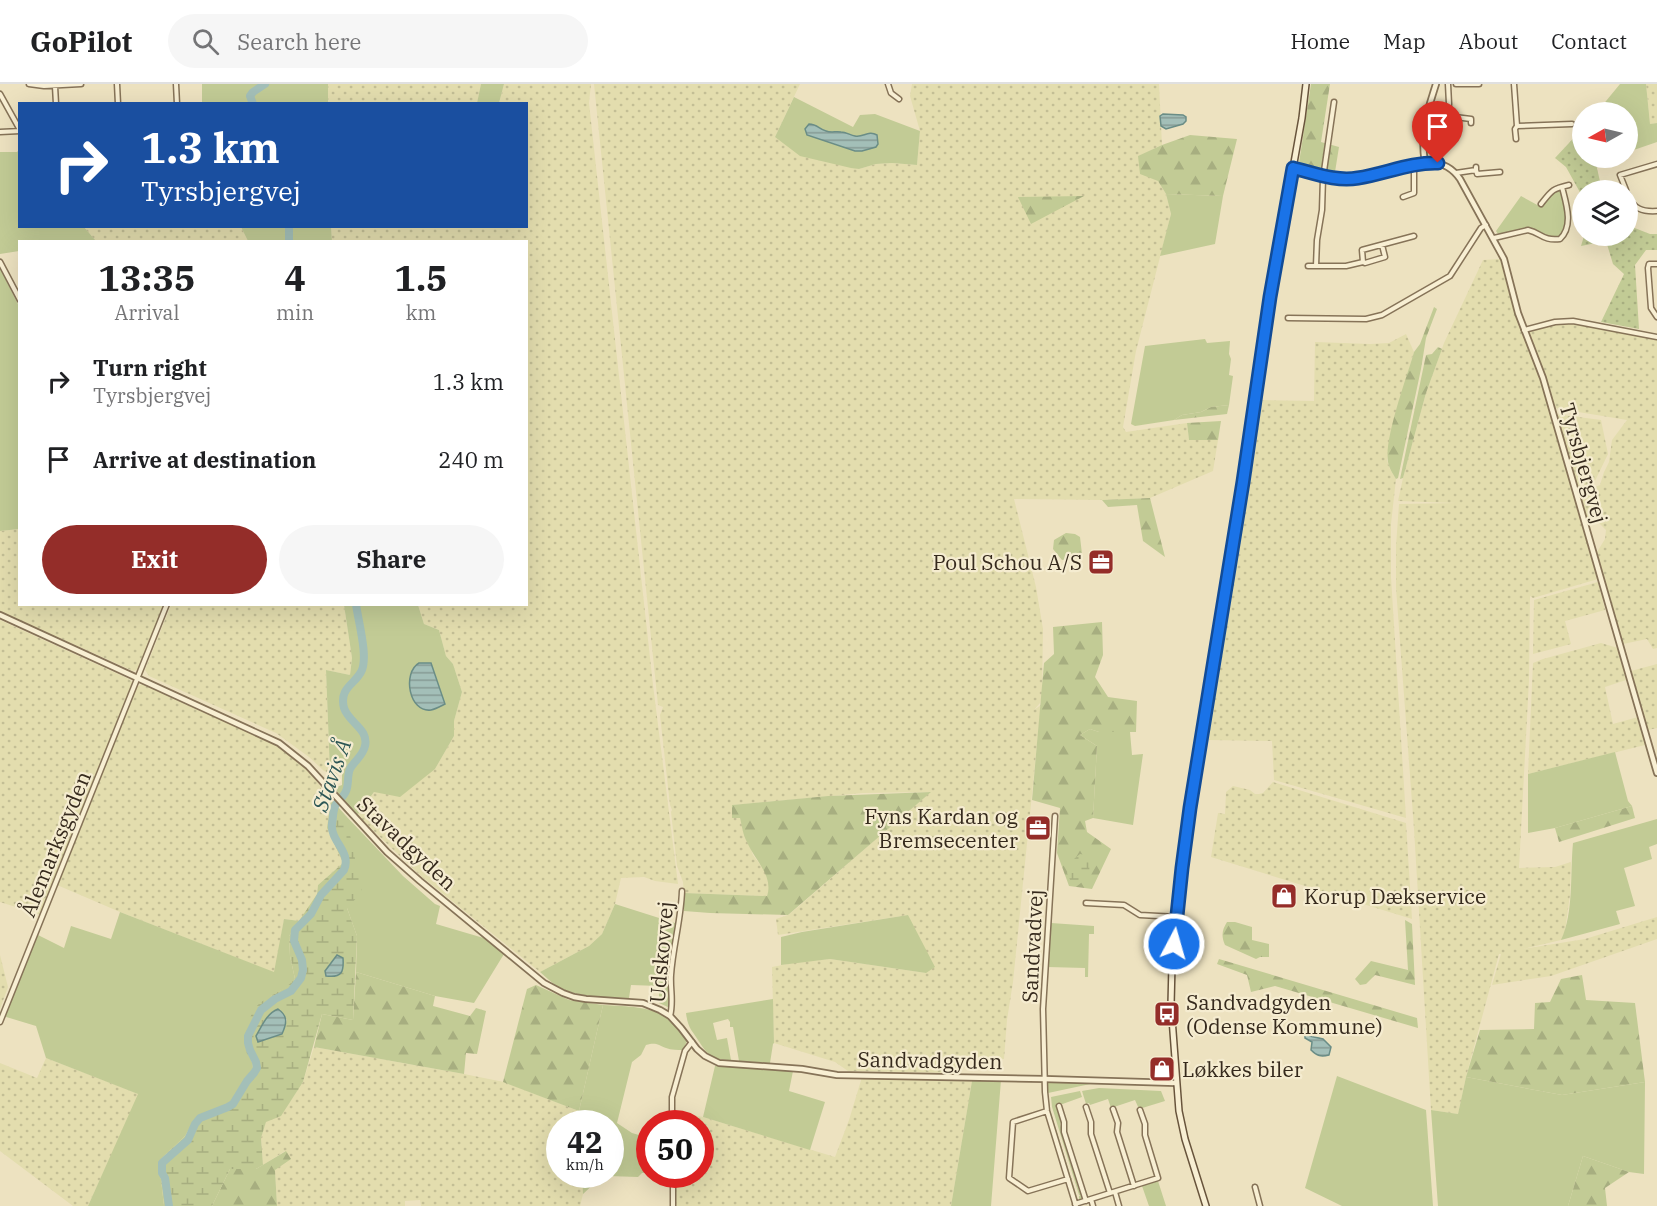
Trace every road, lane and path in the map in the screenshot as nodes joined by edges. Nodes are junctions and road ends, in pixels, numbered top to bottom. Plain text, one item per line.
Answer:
1 (29, 84) edge
2 (81, 84) edge
3 (117, 84) edge
4 (176, 84) edge
5 (888, 84) edge
6 (1307, 84) edge
7 (1436, 84) edge
8 (1448, 84) edge
9 (1456, 84) edge
10 (1479, 84) edge
11 (1514, 84) edge
12 (55, 86) junction
13 (0, 94) edge
14 (899, 99) dead end
15 (56, 102) edge
16 (118, 102) edge
17 (177, 102) edge
18 (1334, 102) dead end
19 (1447, 116) junction
20 (1471, 123) dead end
21 (1572, 124) dead end
22 (1517, 126) junction
23 (18, 127) edge
24 (18, 131) edge
25 (0, 132) edge
26 (1422, 132) junction
27 (1516, 139) dead end
28 (1425, 164) junction
29 (1657, 164) edge
30 (1414, 166) junction
31 (1293, 168) junction
32 (1456, 172) junction
33 (1500, 172) dead end
34 (1323, 175) junction
35 (1622, 180) edge
36 (1569, 185) dead end
37 (1562, 187) junction
38 (1403, 197) dead end
39 (1541, 204) dead end
40 (1638, 208) edge
41 (1657, 211) edge
42 (1487, 225) junction
43 (1414, 236) dead end
44 (1494, 238) junction
45 (1382, 245) junction
46 (0, 262) edge
47 (1363, 262) junction
48 (1657, 264) edge
49 (1308, 266) dead end
50 (1316, 266) junction
51 (18, 296) edge
52 (1657, 316) edge
53 (1288, 318) dead end
54 (1524, 330) junction
55 (1657, 337) edge
56 (166, 606) edge
57 (0, 615) edge
58 (138, 678) junction
59 (1657, 773) edge
60 (1055, 816) dead end
61 (682, 891) dead end
62 (1086, 903) dead end
63 (1177, 917) junction
64 (670, 1016) junction
65 (0, 1022) edge
66 (692, 1042) junction
67 (1044, 1078) junction
68 (1176, 1083) junction
69 (1059, 1106) dead end
70 (1086, 1107) dead end
71 (1113, 1109) dead end
72 (672, 1110) edge
73 (1140, 1110) dead end
74 (1047, 1112) junction
75 (1068, 1179) junction
76 (1134, 1186) junction
77 (1255, 1187) dead end
78 (673, 1188) edge
79 (1112, 1192) junction
80 (1088, 1200) junction
81 (1076, 1205) edge
82 (673, 1206) edge
83 (1093, 1206) edge
84 (1119, 1206) edge
85 (1206, 1206) edge
86 (1260, 1206) edge

1 - 12 street
2 - 12 street
3 - 16 street
4 - 17 street
5 - 14 street
6 - 31 main road
7 - 26 street
8 - 19 street
9 - 10 street
11 - 22 street
12 - 15 street
13 - 23 street
18 - 34 street
19 - 20 street
19 - 26 street
21 - 22 street
22 - 27 street
24 - 25 street
26 - 28 street
28 - 30 street
28 - 32 street
29 - 35 street
30 - 34 street
30 - 38 street
31 - 34 street
31 - 63 main road
32 - 33 street
32 - 42 street, Tyrsbjergvej
34 - 50 street
36 - 37 street
37 - 39 street
37 - 44 street
40 - 41 street
42 - 44 street, Tyrsbjergvej
42 - 53 street
43 - 45 street
44 - 54 street, Tyrsbjergvej
45 - 47 street
45 - 47 street
46 - 51 street
47 - 50 street
48 - 52 street
49 - 50 street
54 - 55 street
54 - 59 street, Tyrsbjergvej
56 - 58 street, Ålemarksgyden
57 - 58 street, Stavadgyden
58 - 64 street, Stavadgyden
58 - 65 street, Ålemarksgyden
60 - 67 street, Sandvadvej
61 - 64 street, Udskovvej
62 - 63 street
63 - 68 main road
64 - 66 street, Stavadgyden
66 - 67 street, Sandvadgyden
66 - 72 street
67 - 68 street, Sandvadgyden
67 - 74 street, Sandvadvej
68 - 85 main road
69 - 80 street
70 - 79 street
71 - 76 street
73 - 76 street
74 - 75 street, Sandvadvej
74 - 75 street
75 - 81 street, Sandvadvej
76 - 79 street
77 - 86 street
78 - 82 street
79 - 80 street
79 - 84 street
80 - 81 street
80 - 83 street

